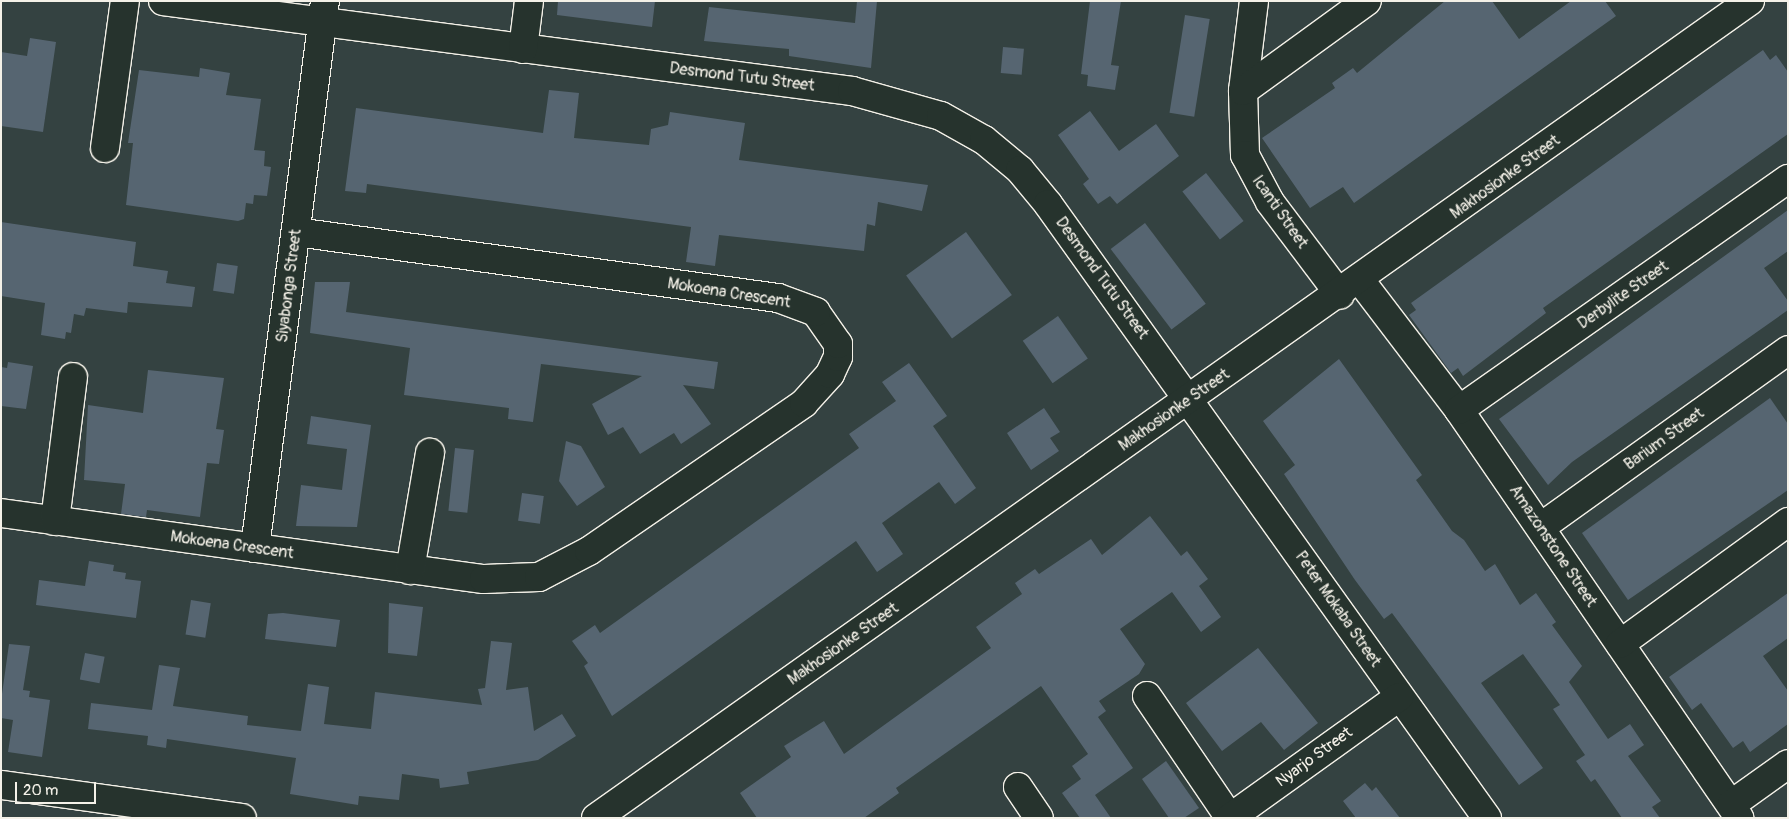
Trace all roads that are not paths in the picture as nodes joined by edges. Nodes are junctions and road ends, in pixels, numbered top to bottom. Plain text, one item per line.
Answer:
1 (125, 1) edge
2 (163, 1) edge
3 (529, 1) edge
4 (1254, 1) edge
5 (1367, 1) edge
6 (1750, 1) edge
7 (324, 12) edge
8 (523, 49) junction
9 (1243, 91) junction
10 (105, 148) dead end
11 (1788, 179) edge
12 (296, 232) junction
13 (1350, 288) junction
14 (1788, 350) edge
15 (73, 377) dead end
16 (1191, 398) junction
17 (1459, 410) junction
18 (430, 453) dead end
19 (1, 513) edge
20 (55, 521) junction
21 (1788, 522) edge
22 (1541, 527) junction
23 (255, 548) junction
24 (410, 570) junction
25 (1620, 644) junction
26 (1147, 696) dead end
27 (1399, 697) junction
28 (1788, 764) edge
29 (1, 785) edge
30 (1018, 788) dead end
31 (1736, 811) edge
32 (242, 818) edge
33 (596, 818) edge
34 (1039, 818) edge
35 (1230, 818) edge
36 (1488, 818) edge

1 - 10 street
2 - 7 street, Desmond Tutu Street
3 - 8 street
4 - 9 street, Icanti Street
5 - 9 street
6 - 13 street, Makhosionke Street
7 - 8 street, Desmond Tutu Street
7 - 12 street, Siyabonga Street
8 - 16 street, Desmond Tutu Street
9 - 13 street, Icanti Street
11 - 17 street, Derbylite Street
12 - 23 street, Siyabonga Street
12 - 24 street, Mokoena Crescent
13 - 16 street, Makhosionke Street
13 - 17 street, Amazonstone Street
14 - 22 street, Barium Street
15 - 20 street
16 - 27 street, Peter Mokaba Street
16 - 33 street, Makhosionke Street
17 - 22 street, Amazonstone Street
18 - 24 street
19 - 20 street, Mokoena Crescent
20 - 23 street, Mokoena Crescent
21 - 25 street
22 - 25 street, Amazonstone Street
23 - 24 street, Mokoena Crescent
25 - 31 street, Amazonstone Street
26 - 35 street, Nyarjo Street
27 - 35 street, Nyarjo Street
27 - 36 street, Peter Mokaba Street
28 - 31 street
29 - 32 street
30 - 34 street

